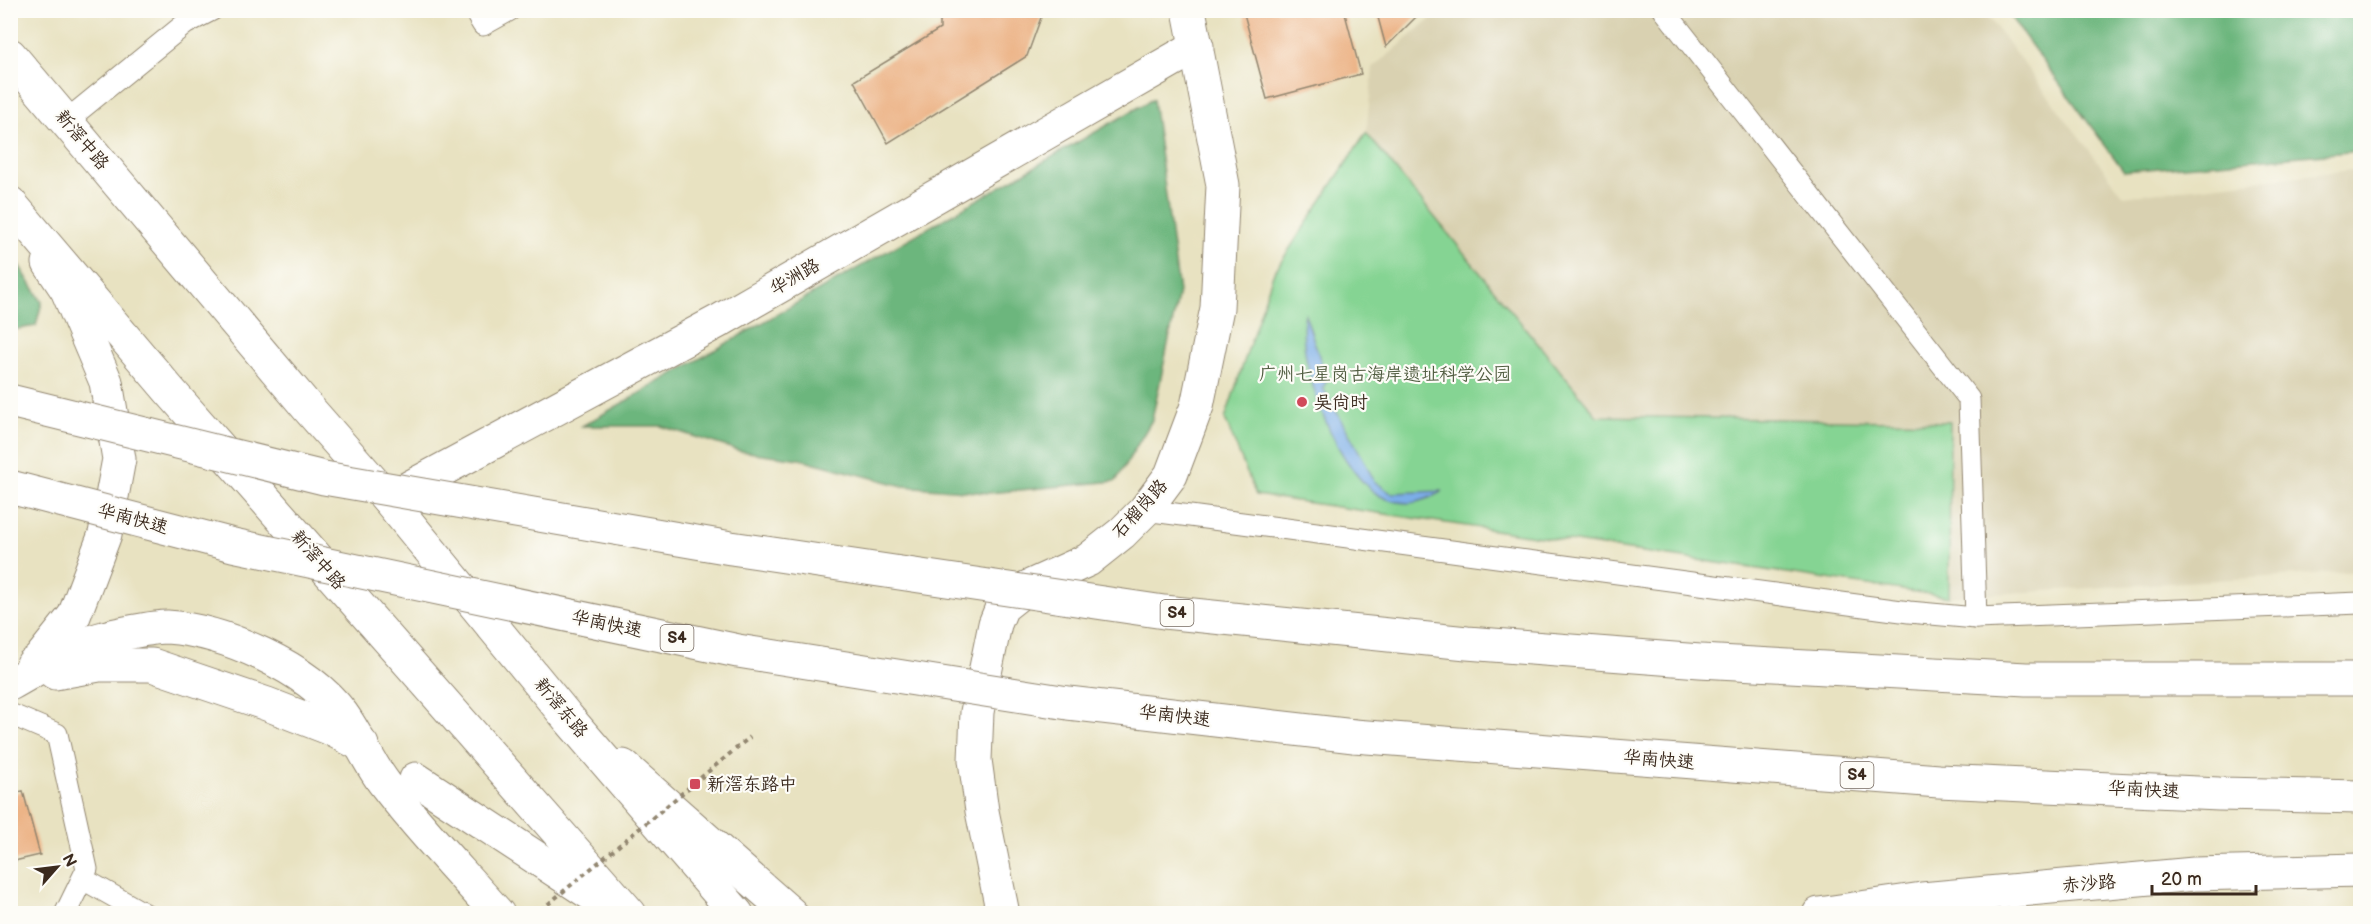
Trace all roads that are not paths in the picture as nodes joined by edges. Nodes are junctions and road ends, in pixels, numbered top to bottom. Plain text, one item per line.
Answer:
1 (212, 10) edge
2 (474, 10) edge
3 (510, 10) edge
4 (1189, 10) edge
5 (1664, 10) edge
6 (1197, 46) junction
7 (10, 55) edge
8 (66, 120) junction
9 (10, 206) edge
10 (10, 401) edge
11 (10, 487) edge
12 (388, 499) junction
13 (1144, 510) junction
14 (2361, 603) edge
15 (1976, 618) junction
16 (2361, 679) edge
17 (10, 682) edge
18 (10, 689) edge
19 (10, 714) edge
20 (568, 718) junction
21 (360, 744) junction
22 (2361, 797) edge
23 (2361, 870) edge
24 (83, 879) junction
25 (65, 914) edge
26 (146, 914) edge
27 (498, 914) edge
28 (621, 914) edge
29 (630, 914) edge
30 (737, 914) edge
31 (791, 914) edge
32 (1003, 914) edge
33 (1819, 914) edge

1 - 8 lane
2 - 3 lane
4 - 6 main road, 石榴岗路
5 - 15 lane
6 - 12 main road, 华洲路
6 - 13 main road, 石榴岗路
7 - 8 main road, 新滘中路
8 - 12 main road, 新滘中路
9 - 17 main road
9 - 29 main road, 新滘中路
10 - 16 main road, S4, bridge
11 - 22 main road, 华南快速 / S4, bridge
12 - 20 main road, 新滘东路
13 - 15 lane
13 - 32 main road, 石榴岗路
14 - 15 lane
17 - 21 main road
18 - 21 main road
19 - 24 lane
20 - 30 main road, 新滘东路
20 - 31 main road
21 - 27 main road
21 - 28 main road
23 - 33 main road, 赤沙路
24 - 25 lane
24 - 26 lane

